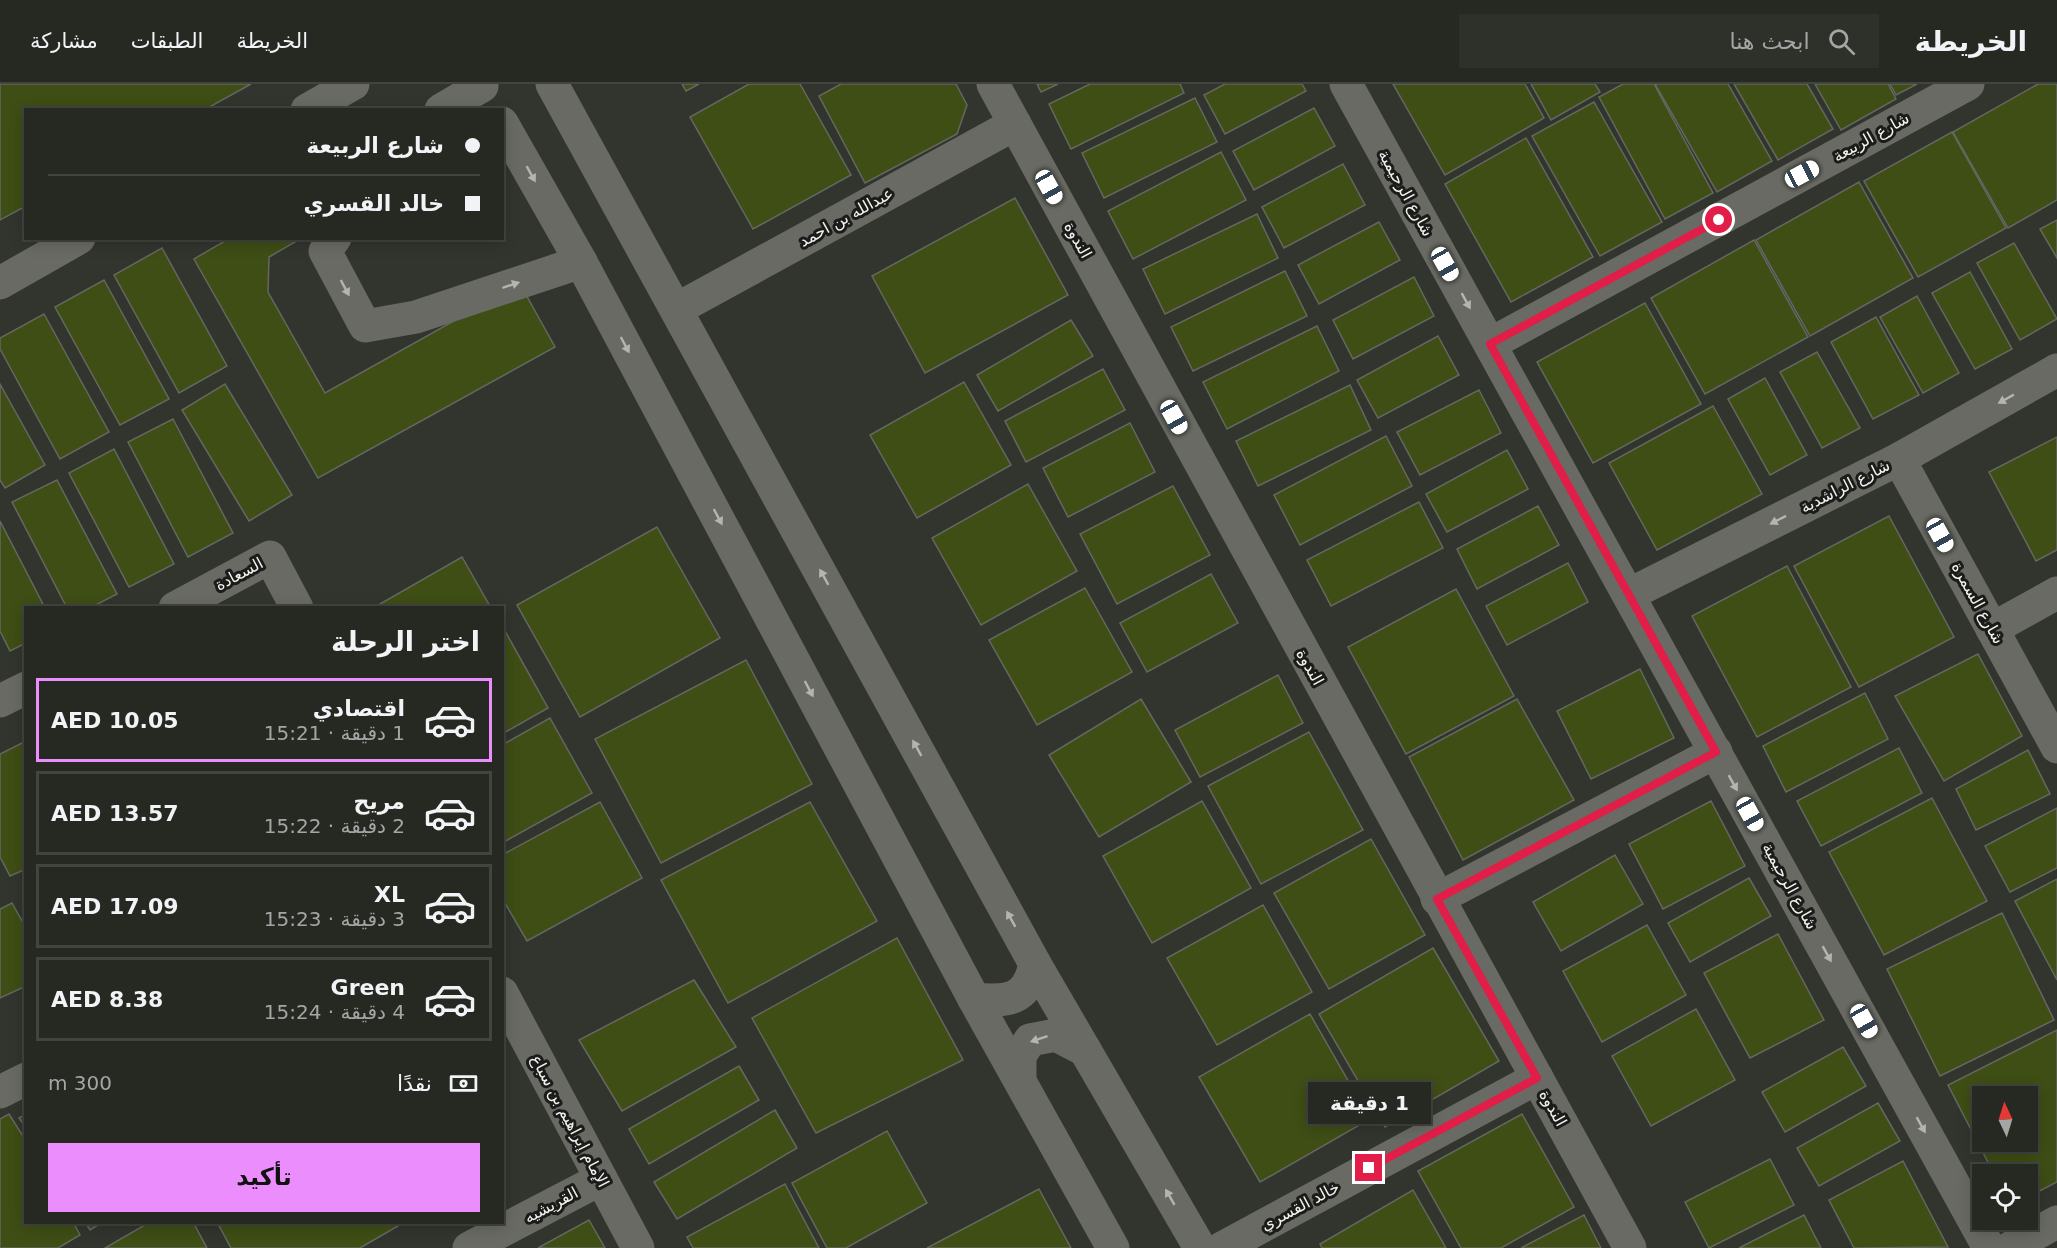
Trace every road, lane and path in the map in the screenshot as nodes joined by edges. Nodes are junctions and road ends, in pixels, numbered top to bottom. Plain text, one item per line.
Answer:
1 (352, 84) edge
2 (552, 84) edge
3 (993, 84) edge
4 (1346, 84) edge
5 (1968, 84) edge
6 (486, 93) edge
7 (310, 108) edge
8 (446, 108) edge
9 (1015, 124) junction
10 (504, 127) edge
11 (75, 240) edge
12 (333, 240) edge
13 (580, 262) junction
14 (0, 283) edge
15 (677, 309) junction
16 (1490, 344) junction
17 (2057, 370) edge
18 (1899, 459) junction
19 (2057, 593) edge
20 (1630, 594) junction
21 (179, 606) edge
22 (296, 606) edge
23 (1992, 629) junction
24 (24, 689) edge
25 (0, 701) edge
26 (2057, 747) edge
27 (1716, 752) junction
28 (1437, 899) junction
29 (1035, 964) junction
30 (504, 997) edge
31 (974, 999) junction
32 (1085, 1050) junction
33 (1537, 1078) junction
34 (24, 1079) edge
35 (1020, 1080) junction
36 (0, 1092) edge
37 (601, 1179) junction
38 (2057, 1222) edge
39 (469, 1248) edge
40 (638, 1248) edge
41 (1113, 1248) edge
42 (1200, 1248) edge
43 (1222, 1248) edge
44 (1630, 1248) edge
45 (1989, 1248) edge
46 (2010, 1248) edge

1 - 7 street
2 - 15 street
3 - 9 street, الندوة
4 -> 16 street, شارع الرحيمية
5 - 16 street, شارع الربيعة
6 - 8 street
9 - 15 street, عبدالله بن احمد
9 - 28 street, الندوة
10 -> 13 street
11 - 14 street
12 -> 13 street
13 -> 31 street
29 -> 15 street
16 - 20 street, شارع الرحيمية
17 -> 18 street, شارع الراشدية
18 -> 20 street, شارع الراشدية
18 - 23 street, شارع السمرة
19 - 23 street
20 - 27 street, شارع الرحيمية
21 - 22 street, السعادة
23 - 26 street, شارع السمرة
24 - 25 street
27 - 28 street
27 -> 45 street, شارع الرحيمية
28 - 33 street, الندوة
29 - 31 street
29 - 32 street
30 - 37 street, الإمام إبراهيم بن سباع
31 - 35 street
32 -> 35 street
42 -> 32 street
33 - 43 street, خالد القسري
33 - 44 street, الندوة
34 - 36 street
35 - 41 street
37 - 39 street, القريشيه
37 - 40 street, الإمام إبراهيم بن سباع
38 - 46 street

